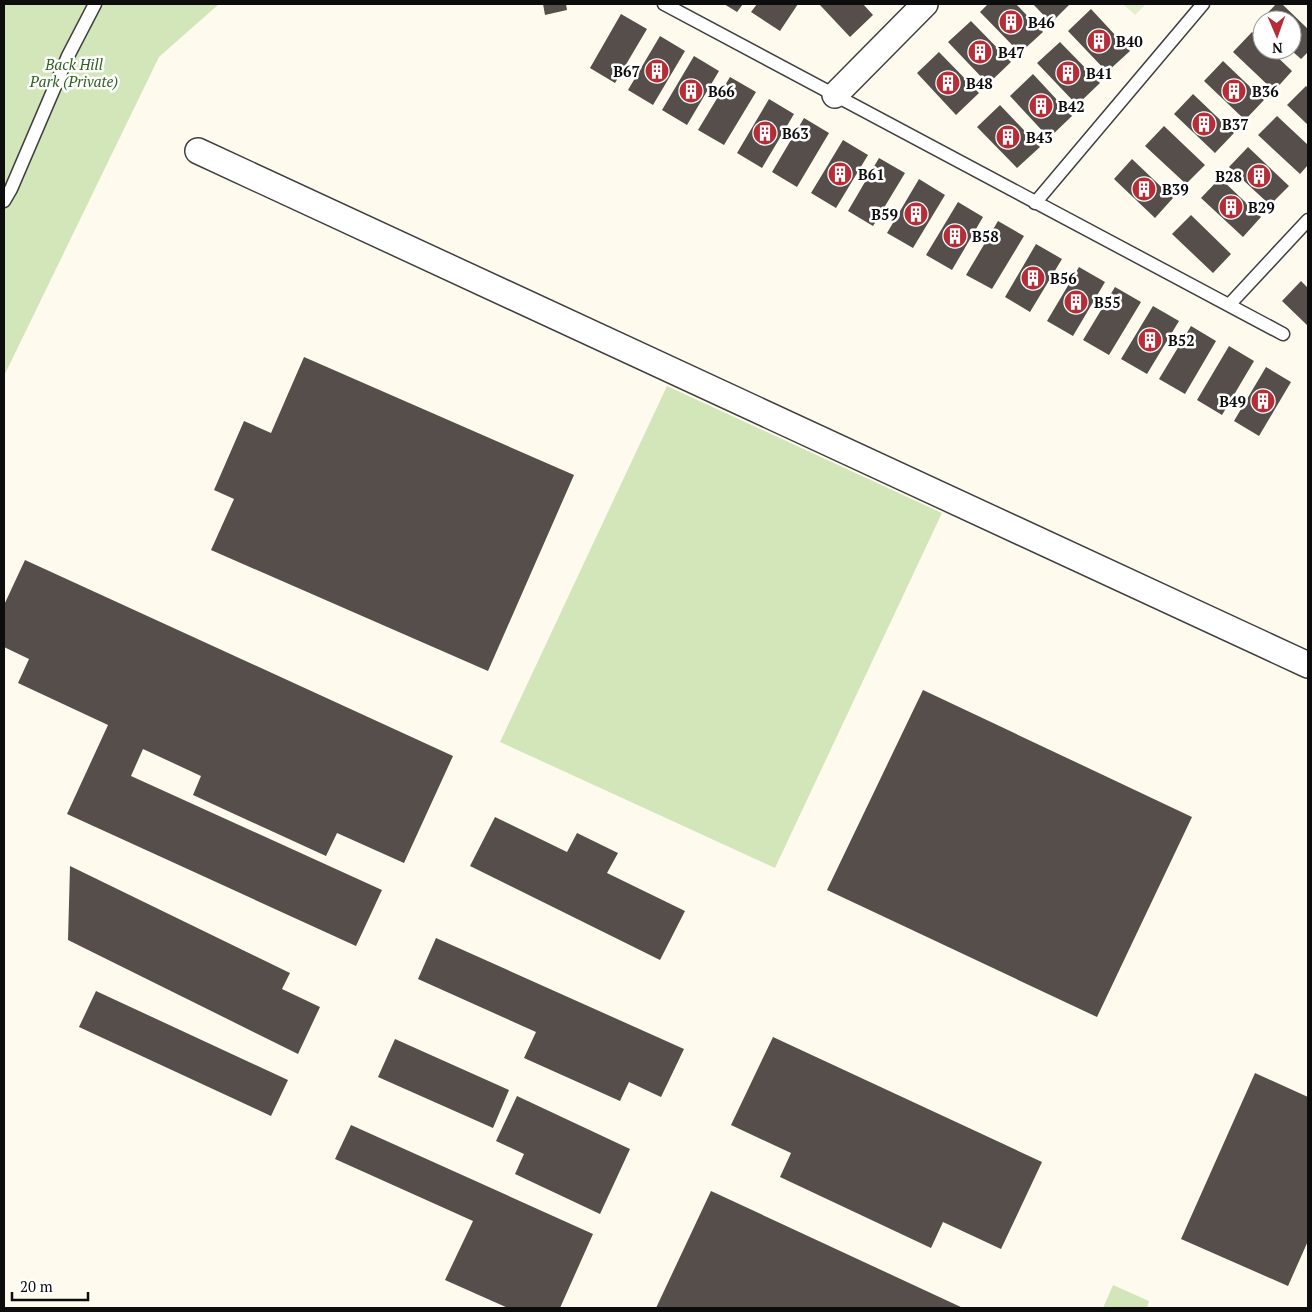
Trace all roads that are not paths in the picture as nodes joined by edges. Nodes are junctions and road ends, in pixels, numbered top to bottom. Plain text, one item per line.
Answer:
1 (95, 4) edge
2 (664, 4) edge
3 (925, 4) edge
4 (1203, 4) edge
5 (835, 95) junction
6 (198, 150) dead end
7 (4, 201) edge
8 (1035, 203) junction
9 (1308, 220) edge
10 (1229, 305) junction
11 (1282, 334) dead end
12 (1308, 665) edge

1 - 7 lane
2 - 5 lane
3 - 5 street
4 - 8 lane
5 - 8 lane
6 - 12 street
8 - 10 lane
9 - 10 lane
10 - 11 lane

